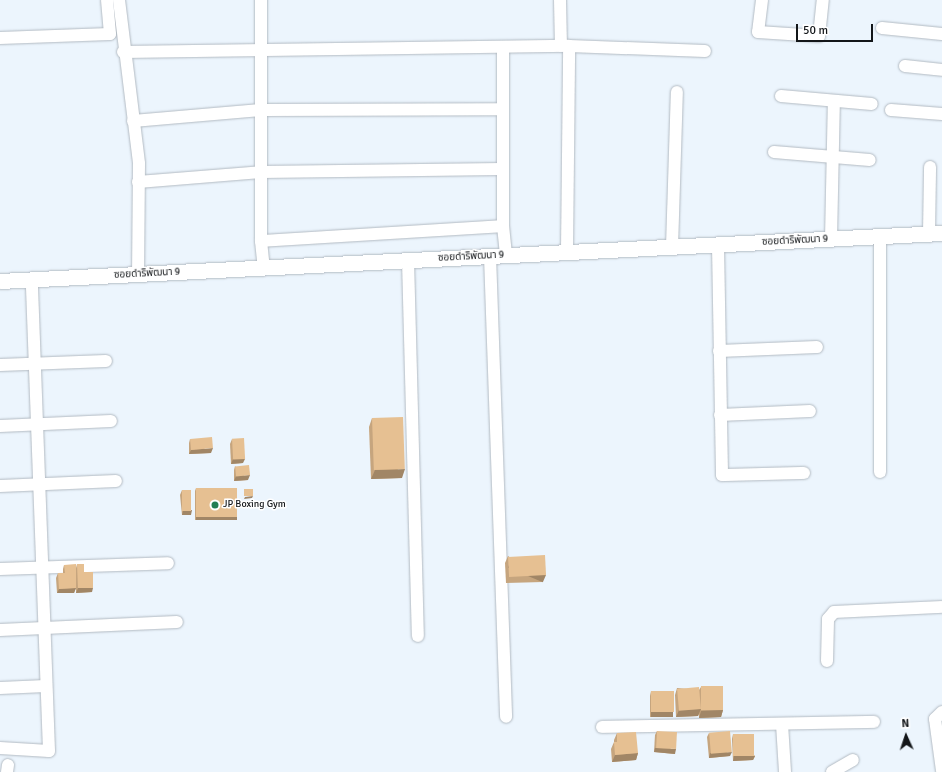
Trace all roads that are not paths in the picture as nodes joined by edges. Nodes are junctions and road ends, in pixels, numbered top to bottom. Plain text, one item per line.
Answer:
1 (107, 0) edge
2 (119, 0) edge
3 (261, 0) edge
4 (560, 0) edge
5 (762, 0) edge
6 (823, 0) edge
7 (882, 28) dead end
8 (942, 34) edge
9 (0, 38) edge
10 (565, 46) junction
11 (503, 48) junction
12 (261, 50) junction
13 (705, 51) dead end
14 (123, 52) junction
15 (905, 66) dead end
16 (942, 70) edge
17 (677, 92) dead end
18 (781, 96) dead end
19 (834, 100) junction
20 (872, 104) dead end
21 (503, 109) junction
22 (261, 110) junction
23 (890, 110) dead end
24 (942, 114) edge
25 (133, 121) junction
26 (774, 152) dead end
27 (832, 157) junction
28 (870, 160) dead end
29 (930, 167) dead end
30 (502, 169) junction
31 (261, 172) junction
32 (138, 182) junction
33 (503, 226) junction
34 (936, 234) edge
35 (880, 236) junction
36 (831, 239) junction
37 (261, 241) junction
38 (718, 245) junction
39 (672, 247) junction
40 (567, 252) junction
41 (490, 256) junction
42 (506, 256) junction
43 (408, 260) junction
44 (264, 268) junction
45 (138, 274) junction
46 (32, 280) junction
47 (0, 281) edge
48 (817, 347) dead end
49 (719, 351) junction
50 (106, 362) dead end
51 (0, 365) edge
52 (35, 365) junction
53 (810, 411) dead end
54 (720, 415) junction
55 (112, 421) dead end
56 (37, 424) junction
57 (0, 426) edge
58 (880, 472) dead end
59 (804, 473) dead end
60 (116, 481) dead end
61 (39, 485) junction
62 (0, 486) edge
63 (168, 563) dead end
64 (42, 567) junction
65 (0, 570) edge
66 (942, 607) edge
67 (177, 622) dead end
68 (44, 628) junction
69 (0, 630) edge
70 (418, 636) dead end
71 (827, 661) dead end
72 (46, 686) junction
73 (0, 688) edge
74 (942, 712) edge
75 (506, 716) dead end
76 (874, 722) dead end
77 (782, 724) junction
78 (602, 727) dead end
79 (0, 748) edge
80 (853, 760) dead end
81 (942, 771) edge
82 (785, 772) edge
83 (832, 772) edge

1 - 9 street
2 - 14 street
3 - 12 street
4 - 10 street
5 - 6 street
7 - 8 street
10 - 11 street
10 - 13 street
10 - 40 street
11 - 12 street
11 - 21 street
12 - 14 street
12 - 22 street
14 - 25 street
15 - 16 street
17 - 39 street
18 - 19 street
19 - 20 street
19 - 27 street
21 - 22 street
21 - 30 street
22 - 25 street
22 - 31 street
23 - 24 street
25 - 32 street
26 - 27 street
27 - 28 street
27 - 36 street
29 - 34 street
30 - 31 street
30 - 33 street
31 - 32 street
31 - 37 street
32 - 45 street
33 - 37 street
33 - 42 street
34 - 35 street, ซอยดำริพัฒนา 9
35 - 36 street, ซอยดำริพัฒนา 9
35 - 58 street
36 - 38 street, ซอยดำริพัฒนา 9
37 - 44 street
38 - 39 street, ซอยดำริพัฒนา 9
38 - 49 street
39 - 40 street, ซอยดำริพัฒนา 9
40 - 42 street, ซอยดำริพัฒนา 9
41 - 42 street, ซอยดำริพัฒนา 9
41 - 43 street, ซอยดำริพัฒนา 9
41 - 75 street
43 - 44 street, ซอยดำริพัฒนา 9
43 - 70 street
44 - 45 street, ซอยดำริพัฒนา 9
45 - 46 street, ซอยดำริพัฒนา 9
46 - 47 street, ซอยดำริพัฒนา 9
46 - 52 street
48 - 49 street
49 - 54 street
50 - 52 street
51 - 52 street
52 - 56 street
53 - 54 street
54 - 59 street
55 - 56 street
56 - 57 street
56 - 61 street
60 - 61 street
61 - 62 street
61 - 64 street
63 - 64 street
64 - 65 street
64 - 68 street
66 - 71 street
67 - 68 street
68 - 69 street
68 - 72 street
72 - 73 street
72 - 79 street
74 - 81 street
76 - 77 street
77 - 78 street
77 - 82 street
80 - 83 street

